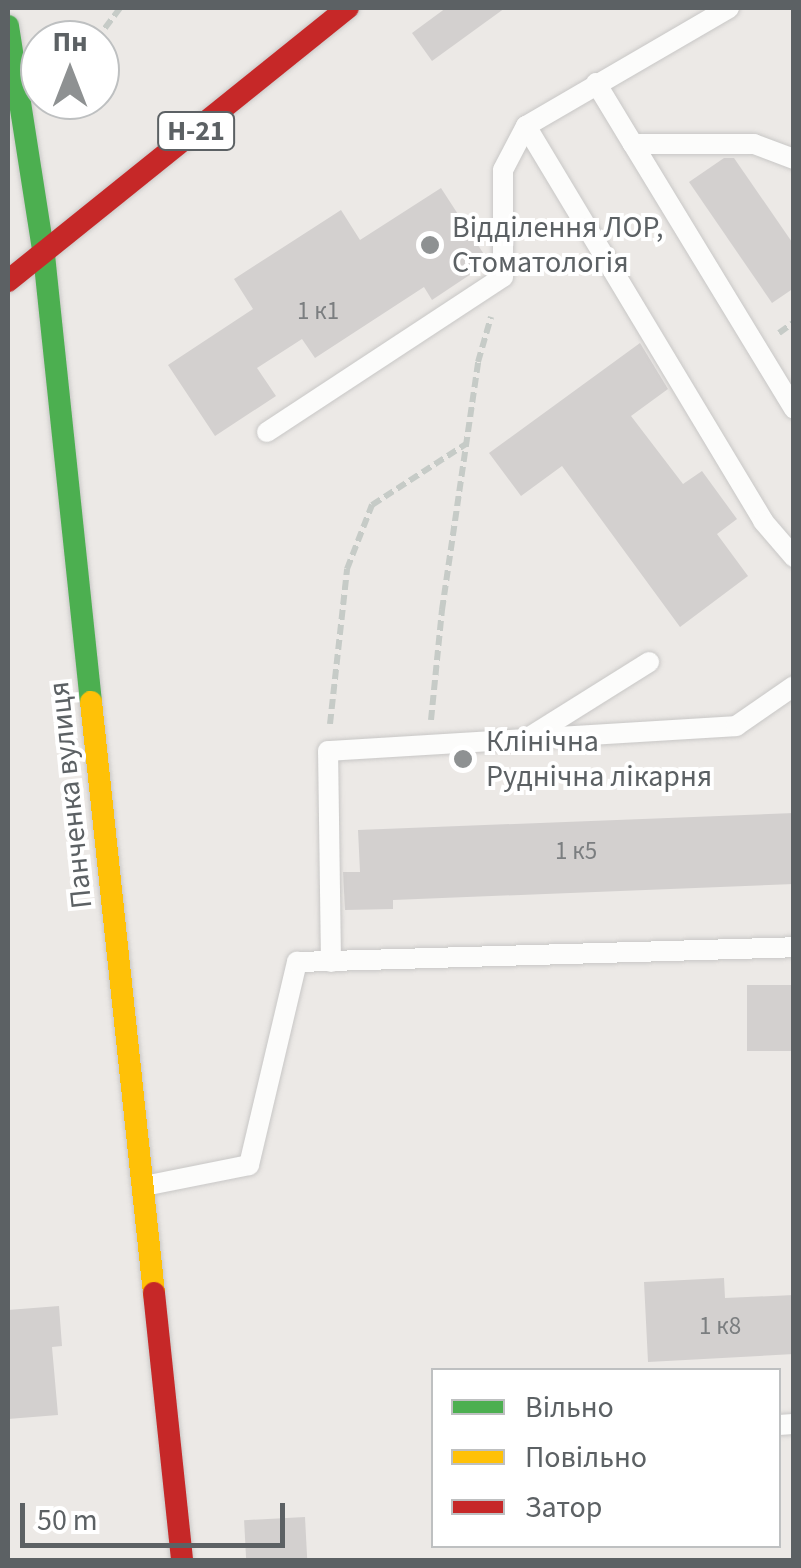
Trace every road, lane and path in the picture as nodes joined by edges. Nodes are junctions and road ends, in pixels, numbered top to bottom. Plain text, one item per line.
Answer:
1 (348, 8) edge
2 (729, 8) edge
3 (8, 36) edge
4 (596, 82) junction
5 (526, 126) junction
6 (633, 144) junction
7 (794, 160) edge
8 (44, 255) junction
9 (503, 277) junction
10 (8, 280) edge
11 (794, 409) edge
12 (266, 432) dead end
13 (466, 444) junction
14 (794, 557) edge
15 (649, 662) dead end
16 (794, 686) edge
17 (524, 740) junction
18 (429, 746) junction
19 (328, 750) junction
20 (794, 947) edge
21 (332, 962) junction
22 (142, 1186) junction
23 (182, 1560) edge

1 - 8 street, Н-21
2 - 4 lane
3 - 8 street, Панченка вулиця
4 - 5 lane
4 - 6 lane
5 - 9 lane
5 - 14 lane
6 - 7 lane
6 - 11 lane
8 - 10 street, Н-21
8 - 22 street, Панченка вулиця
9 - 12 lane
9 - 13 path
13 - 18 path
13 - 19 path
15 - 17 lane
16 - 17 lane
17 - 18 lane
18 - 19 lane
19 - 21 lane
20 - 21 lane
21 - 22 lane
22 - 23 street, Панченка вулиця

